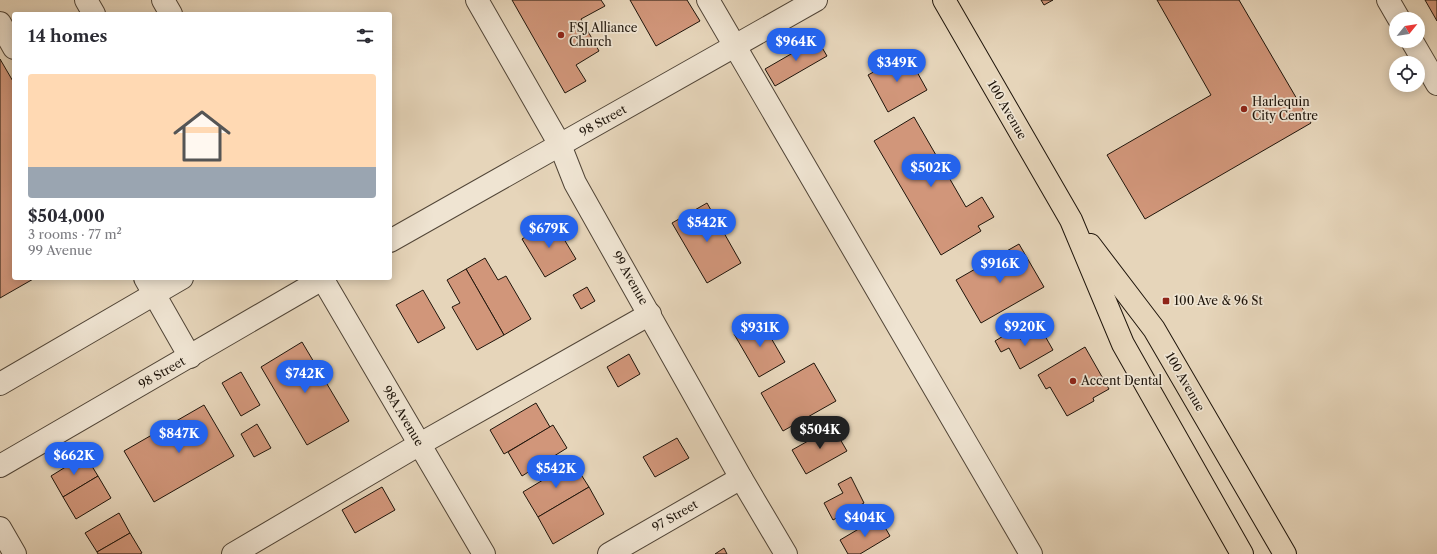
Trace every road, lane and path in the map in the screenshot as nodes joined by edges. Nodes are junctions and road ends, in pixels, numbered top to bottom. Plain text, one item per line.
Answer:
1 (86, 0) edge
2 (163, 0) edge
3 (477, 0) edge
4 (708, 0) edge
5 (816, 0) edge
6 (944, 0) edge
7 (1388, 0) edge
8 (93, 12) edge
9 (170, 12) edge
10 (1395, 12) edge
11 (0, 23) edge
12 (12, 44) edge
13 (735, 46) junction
14 (1416, 48) edge
15 (1437, 84) edge
16 (560, 145) junction
17 (1071, 220) junction
18 (392, 240) edge
19 (174, 280) edge
20 (320, 280) edge
21 (324, 280) edge
22 (150, 286) edge
23 (650, 314) junction
24 (190, 357) junction
25 (0, 384) edge
26 (420, 444) junction
27 (0, 466) edge
28 (741, 478) junction
29 (0, 528) edge
30 (15, 554) edge
31 (232, 554) edge
32 (484, 554) edge
33 (608, 554) edge
34 (786, 554) edge
35 (1031, 554) edge
36 (1242, 554) edge
37 (1285, 554) edge

1 - 8 street
2 - 9 street
3 - 16 street, 99 Avenue
4 - 13 street
5 - 13 street, 98 Street
6 - 17 main road, 100 Avenue
7 - 10 street
11 - 12 street
13 - 16 street, 98 Street
13 - 35 street
14 - 15 street
16 - 18 street, 98 Street
16 - 23 street, 99 Avenue
17 - 36 main road, 100 Avenue
17 - 37 main road, 100 Avenue
19 - 22 street
20 - 24 street, 98 Street
21 - 26 street, 98A Avenue
22 - 24 street
22 - 25 street
23 - 26 street
23 - 28 street, 99 Avenue
24 - 27 street, 98 Street
26 - 31 street
26 - 32 street, 98A Avenue
28 - 33 street, 97 Street
28 - 34 street, 99 Avenue
29 - 30 street

